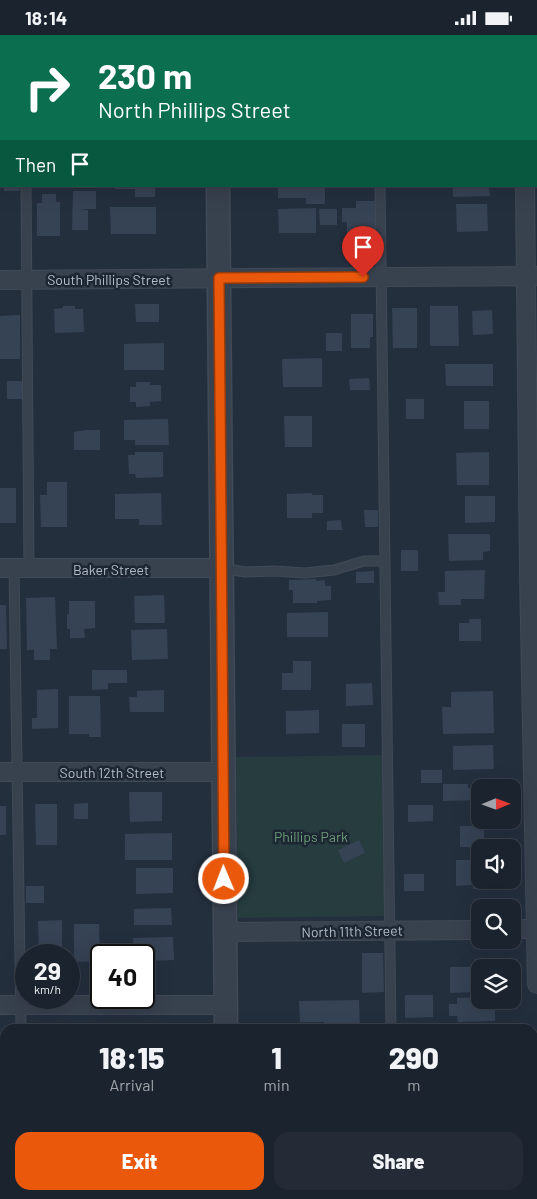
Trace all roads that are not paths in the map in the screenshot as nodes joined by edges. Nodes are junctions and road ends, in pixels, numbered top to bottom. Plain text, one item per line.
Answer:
1 (26, 187) edge
2 (218, 187) edge
3 (380, 187) edge
4 (524, 187) edge
5 (531, 276) edge
6 (381, 277) junction
7 (219, 278) junction
8 (0, 280) edge
9 (28, 280) junction
10 (384, 561) junction
11 (221, 568) junction
12 (14, 569) edge
13 (533, 571) edge
14 (8, 772) edge
15 (224, 772) junction
16 (536, 867) edge
17 (521, 929) edge
18 (536, 929) edge
19 (471, 930) edge
20 (389, 931) junction
21 (225, 932) junction
22 (18, 944) edge
23 (537, 984) edge
24 (0, 1005) edge
25 (15, 1005) edge
26 (80, 1005) edge
27 (226, 1005) junction
28 (21, 1009) edge
29 (21, 1024) edge
30 (226, 1024) edge
31 (390, 1024) edge

1 - 9 lane
2 - 7 street
3 - 6 lane
4 - 5 street
5 - 6 street, South Phillips Street
5 - 13 street
6 - 7 street, South Phillips Street
6 - 10 lane
7 - 9 street, South Phillips Street
7 - 11 street
8 - 9 street, South Phillips Street
9 - 12 lane
10 - 11 lane
10 - 20 lane
11 - 12 street, Baker Street
11 - 15 street
12 - 14 lane
13 - 16 street
14 - 15 street, South 12th Street
14 - 22 lane
15 - 21 street
16 - 18 street
17 - 18 street
18 - 23 street
19 - 20 street, North 11th Street
20 - 21 street, North 11th Street
20 - 31 lane
21 - 27 street
24 - 25 street
26 - 27 street
27 - 30 street
28 - 29 lane

